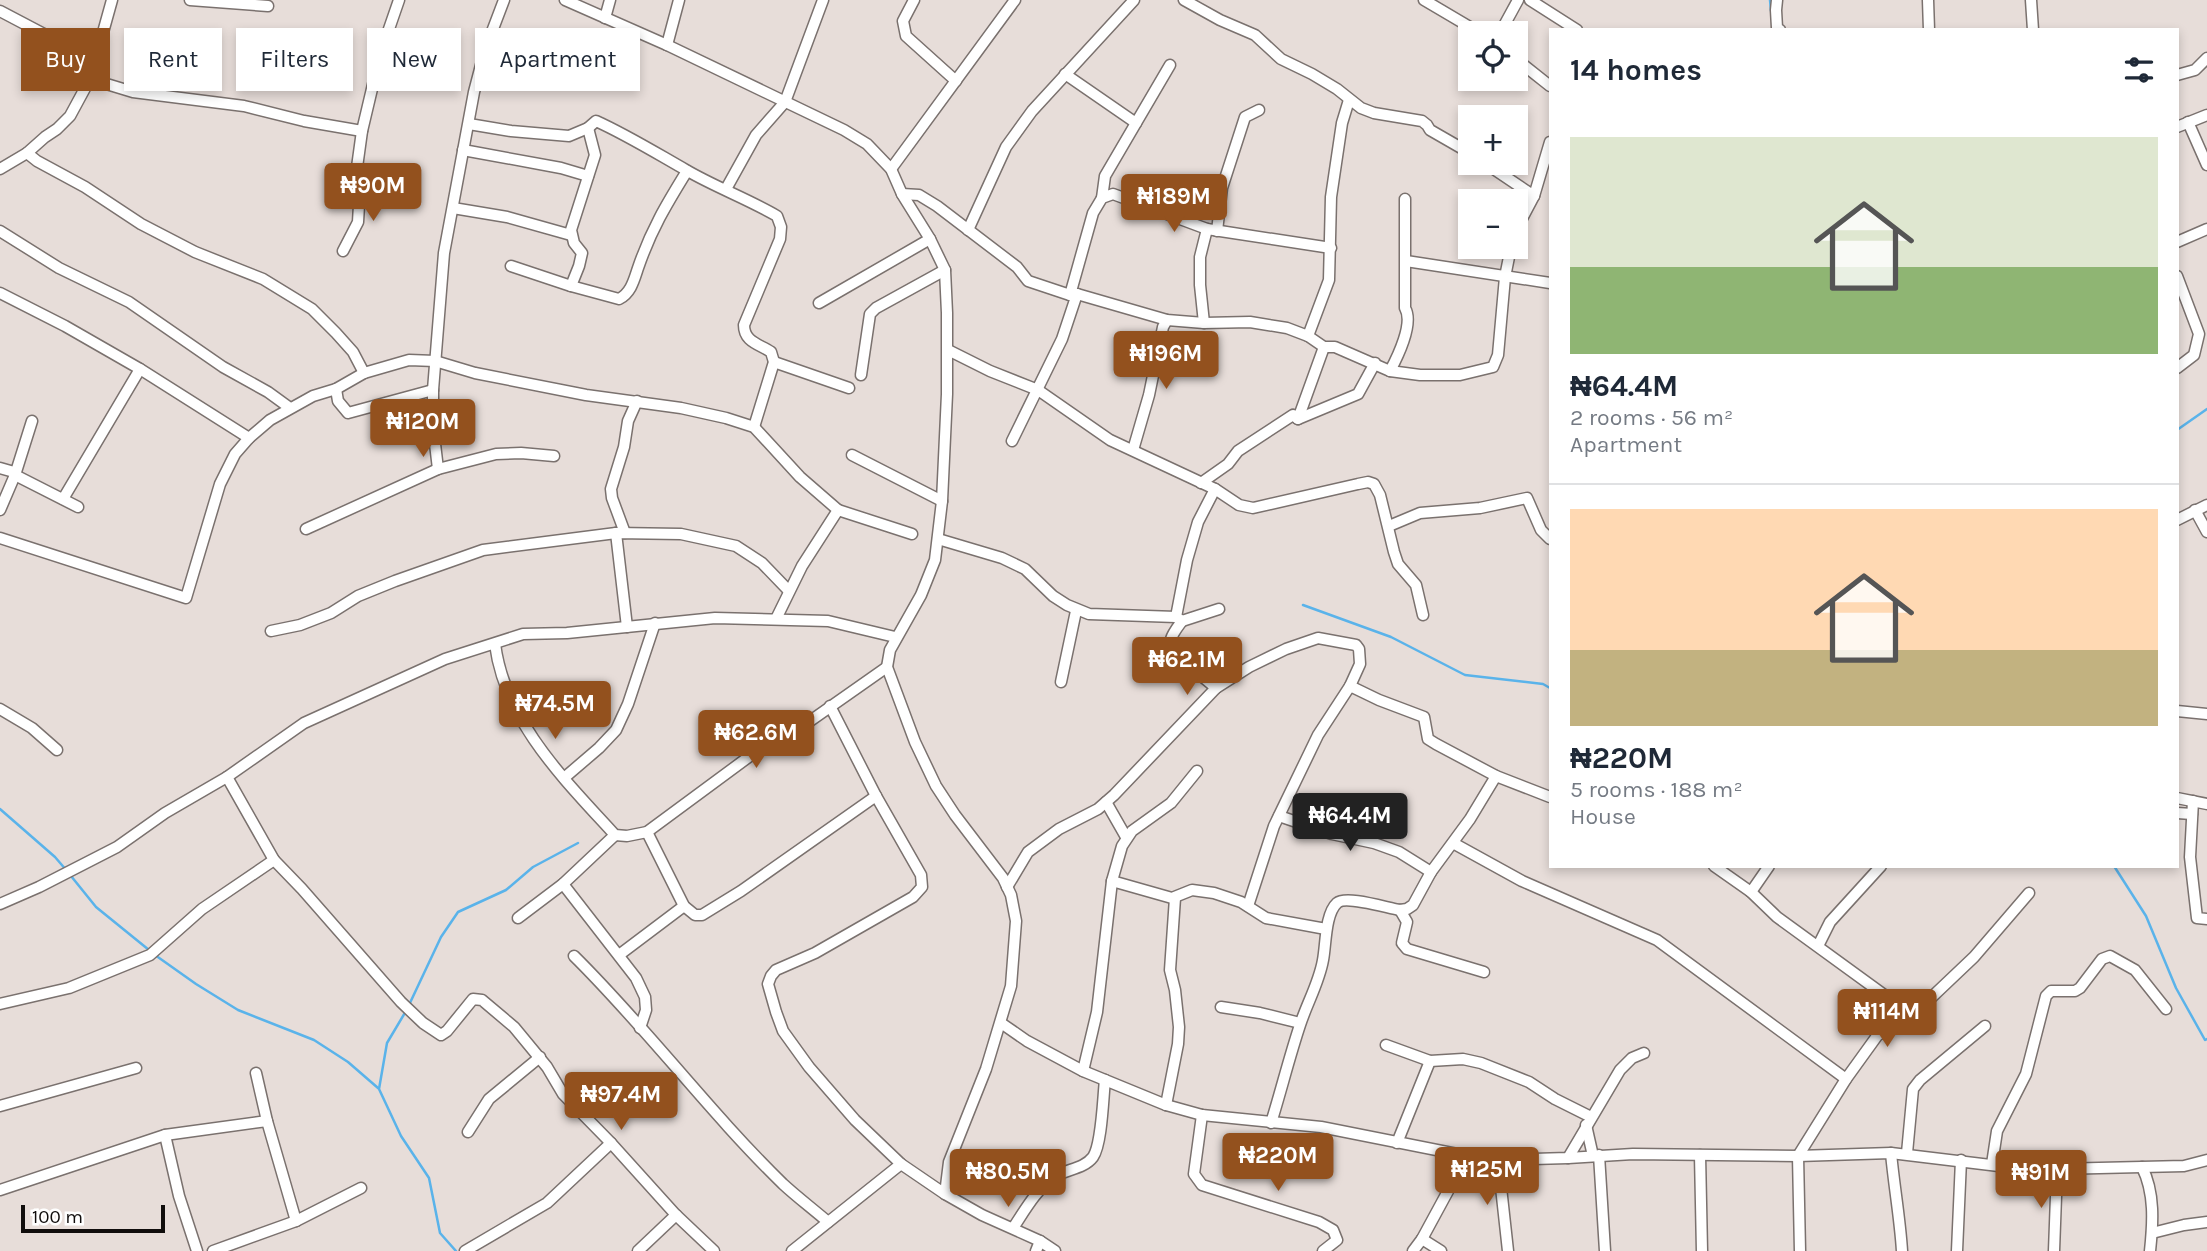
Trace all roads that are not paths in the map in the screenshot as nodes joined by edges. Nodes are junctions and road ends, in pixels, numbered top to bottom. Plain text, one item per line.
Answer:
1 (112, 0) edge
2 (190, 0) edge
3 (399, 0) edge
4 (504, 0) edge
5 (565, 0) edge
6 (610, 0) edge
7 (679, 0) edge
8 (823, 0) edge
9 (914, 0) edge
10 (1134, 0) edge
11 (1184, 0) edge
12 (1424, 0) edge
13 (1518, 0) edge
14 (1530, 0) edge
15 (1777, 0) edge
16 (1928, 0) edge
17 (2031, 0) edge
18 (1009, 2) edge
19 (268, 6) dead end
20 (0, 11) edge
21 (604, 18) junction
22 (1460, 21) edge
23 (1507, 21) edge
24 (33, 28) edge
25 (104, 28) edge
26 (1574, 28) edge
27 (1777, 28) edge
28 (1929, 28) edge
29 (2033, 28) edge
30 (667, 45) junction
31 (2207, 58) edge
32 (1170, 65) dead end
33 (1528, 69) edge
34 (1065, 74) junction
35 (2179, 74) edge
36 (956, 81) junction
37 (110, 85) edge
38 (1549, 85) edge
39 (83, 91) edge
40 (1349, 100) junction
41 (785, 102) junction
42 (1259, 110) dead end
43 (2207, 115) edge
44 (2188, 122) junction
45 (1136, 123) junction
46 (469, 124) junction
47 (2179, 126) edge
48 (588, 128) junction
49 (362, 131) junction
50 (1549, 145) edge
51 (1458, 146) edge
52 (463, 150) junction
53 (27, 153) junction
54 (2207, 165) edge
55 (0, 169) edge
56 (891, 169) junction
57 (687, 171) junction
58 (1503, 175) edge
59 (588, 176) junction
60 (726, 189) junction
61 (902, 194) junction
62 (1534, 196) junction
63 (1102, 198) junction
64 (1405, 199) dead end
65 (1528, 207) edge
66 (453, 208) junction
67 (2207, 229) edge
68 (968, 230) junction
69 (1212, 230) junction
70 (0, 231) edge
71 (571, 234) junction
72 (930, 239) junction
73 (2179, 241) edge
74 (1331, 248) junction
75 (343, 251) dead end
76 (1509, 259) edge
77 (1406, 261) junction
78 (511, 266) dead end
79 (945, 270) junction
80 (1505, 277) junction
81 (2179, 280) edge
82 (1549, 283) edge
83 (571, 286) junction
84 (0, 293) edge
85 (1074, 295) junction
86 (819, 303) dead end
87 (1167, 320) junction
88 (1204, 323) junction
89 (2203, 334) edge
90 (1308, 335) junction
91 (1324, 347) junction
92 (948, 350) junction
93 (435, 360) junction
94 (774, 362) junction
95 (1375, 363) junction
96 (2179, 366) edge
97 (140, 369) junction
98 (1390, 371) junction
99 (364, 373) junction
100 (861, 375) dead end
101 (336, 388) junction
102 (849, 388) dead end
103 (433, 390) junction
104 (1038, 390) junction
105 (637, 401) junction
106 (290, 408) junction
107 (1298, 419) junction
108 (32, 421) dead end
109 (754, 427) junction
110 (249, 438) junction
111 (1012, 441) dead end
112 (1133, 450) junction
113 (852, 455) dead end
114 (554, 456) dead end
115 (0, 468) edge
116 (438, 469) junction
117 (14, 474) junction
118 (1201, 483) junction
119 (1215, 489) junction
120 (63, 499) junction
121 (942, 501) junction
122 (2207, 505) edge
123 (78, 507) dead end
124 (0, 510) edge
125 (838, 510) junction
126 (2195, 510) junction
127 (2179, 519) edge
128 (1389, 526) junction
129 (306, 529) dead end
130 (2207, 531) edge
131 (621, 533) junction
132 (912, 534) dead end
133 (0, 538) edge
134 (1549, 538) edge
135 (938, 539) junction
136 (789, 591) junction
137 (1219, 609) dead end
138 (1076, 611) junction
139 (1423, 615) dead end
140 (776, 619) junction
141 (1179, 619) junction
142 (654, 623) junction
143 (627, 626) junction
144 (271, 631) dead end
145 (895, 638) junction
146 (495, 644) junction
147 (887, 667) junction
148 (1061, 682) dead end
149 (1350, 686) junction
150 (1216, 688) junction
151 (830, 706) junction
152 (0, 709) edge
153 (2179, 711) edge
154 (2207, 714) edge
155 (57, 750) dead end
156 (1198, 771) dead end
157 (1496, 776) junction
158 (227, 778) junction
159 (564, 778) junction
160 (876, 796) junction
161 (1549, 797) edge
162 (2179, 798) edge
163 (2193, 801) junction
164 (1106, 802) junction
165 (2207, 804) edge
166 (2179, 813) edge
167 (2192, 814) junction
168 (1279, 816) junction
169 (647, 832) junction
170 (615, 835) junction
171 (1126, 837) junction
172 (1452, 843) junction
173 (274, 860) junction
174 (1717, 868) edge
175 (1768, 868) edge
176 (1879, 868) edge
177 (1431, 872) junction
178 (1112, 881) junction
179 (563, 884) junction
180 (1007, 887) junction
181 (1751, 892) junction
182 (2029, 893) dead end
183 (1175, 898) junction
184 (0, 904) edge
185 (684, 906) junction
186 (1248, 906) junction
187 (1400, 910) junction
188 (518, 918) dead end
189 (2207, 919) edge
190 (1326, 929) junction
191 (1818, 946) junction
192 (619, 955) junction
193 (574, 956) dead end
194 (1483, 972) dead end
195 (0, 1004) edge
196 (1221, 1007) dead end
197 (2166, 1009) dead end
198 (1903, 1011) junction
199 (1001, 1023) junction
200 (1300, 1023) junction
201 (1985, 1026) dead end
202 (640, 1028) junction
203 (1386, 1045) dead end
204 (1644, 1054) dead end
205 (540, 1057) junction
206 (1430, 1061) junction
207 (136, 1068) dead end
208 (1083, 1072) junction
209 (256, 1073) dead end
210 (1846, 1079) junction
211 (1105, 1080) junction
212 (1166, 1105) junction
213 (0, 1106) edge
214 (1202, 1115) junction
215 (267, 1121) junction
216 (1589, 1121) junction
217 (1271, 1124) junction
218 (468, 1132) dead end
219 (165, 1136) junction
220 (611, 1143) junction
221 (1397, 1143) junction
222 (1891, 1153) junction
223 (1907, 1153) junction
224 (1596, 1155) junction
225 (1700, 1155) junction
226 (1467, 1156) junction
227 (1798, 1156) junction
228 (1568, 1158) junction
229 (1498, 1160) junction
230 (1961, 1160) junction
231 (2207, 1160) edge
232 (901, 1164) junction
233 (1992, 1164) junction
234 (2142, 1167) junction
235 (2057, 1170) junction
236 (361, 1188) dead end
237 (0, 1190) edge
238 (945, 1194) junction
239 (676, 1216) junction
240 (296, 1221) junction
241 (828, 1222) junction
242 (2207, 1222) edge
243 (1013, 1228) junction
244 (2152, 1234) junction
245 (1422, 1239) junction
246 (1038, 1246) edge
247 (467, 1250) edge
248 (197, 1251) edge
249 (213, 1251) edge
250 (638, 1251) edge
251 (714, 1251) edge
252 (792, 1251) edge
253 (1055, 1251) edge
254 (1323, 1251) edge
255 (1413, 1251) edge
256 (1441, 1251) edge
257 (1508, 1251) edge
258 (1605, 1251) edge
259 (1702, 1251) edge
260 (1800, 1251) edge
261 (1902, 1251) edge
262 (1957, 1251) edge
263 (2054, 1251) edge
264 (2150, 1251) edge

1 - 25 street
2 - 19 street
3 - 49 street
4 - 46 street
5 - 21 street
6 - 21 street
7 - 30 street
8 - 41 street
9 - 36 street
10 - 34 street
11 - 40 street
12 - 22 street
13 - 23 street
14 - 26 street
15 - 27 street
16 - 28 street
17 - 29 street
18 - 36 street
20 - 24 street
21 - 30 street
30 - 41 street
31 - 35 street
32 - 45 street
33 - 38 street
34 - 45 street
34 - 68 street
36 - 56 street
37 - 49 street
39 - 53 street
40 - 51 street
40 - 74 street
41 - 56 street
41 - 60 street
42 - 69 street
43 - 44 street
44 - 47 street
44 - 54 street
45 - 63 street
46 - 48 street
46 - 52 street
48 - 57 street
48 - 59 street
49 - 75 street
50 - 62 street
52 - 59 street
52 - 66 street
53 - 55 street
53 - 99 street
56 - 61 street
57 - 60 street
57 - 83 street
58 - 62 street
59 - 71 street
60 - 94 street
61 - 68 street
61 - 72 street
62 - 65 street
63 - 69 street
63 - 85 street
64 - 77 street
66 - 71 street
66 - 93 street
67 - 73 street
68 - 85 street
69 - 74 street
69 - 88 street
70 - 106 street
71 - 83 street
72 - 79 street
72 - 86 street
74 - 90 street
76 - 80 street
77 - 80 street
77 - 98 street
78 - 83 street
79 - 92 street
79 - 100 street
80 - 82 street
80 - 98 street
81 - 89 street
84 - 97 street
85 - 87 street
85 - 104 street
87 - 88 street
87 - 112 street
88 - 90 street
89 - 96 street
90 - 91 street
91 - 95 street
91 - 107 street
92 - 104 street
92 - 121 street
93 - 99 street
93 - 103 street
93 - 105 street
94 - 102 street
94 - 109 street
95 - 98 street
95 - 107 street
97 - 110 street
97 - 120 street
99 - 101 street
101 - 103 street
101 - 106 street
103 - 116 street
104 - 111 street
104 - 112 street
105 - 109 street
105 - 131 street
106 - 110 street
107 - 118 street
108 - 117 street
109 - 125 street
110 - 133 street
112 - 118 street
113 - 121 street
114 - 116 street
115 - 117 street
116 - 129 street
117 - 120 street
117 - 124 street
118 - 119 street
119 - 128 street
119 - 141 street
120 - 123 street
121 - 135 street
122 - 126 street
125 - 132 street
125 - 136 street
126 - 127 street
126 - 130 street
128 - 134 street
128 - 139 street
131 - 136 street
131 - 143 street
131 - 144 street
135 - 138 street
135 - 145 street
136 - 140 street
137 - 141 street
138 - 141 street
138 - 148 street
140 - 142 street
140 - 145 street
141 - 150 street
142 - 143 street
142 - 159 street
143 - 146 street
145 - 147 street
146 - 158 street
146 - 159 street
147 - 151 street
147 - 180 street
149 - 150 street
149 - 157 street
149 - 168 street
150 - 164 street
151 - 160 street
151 - 169 street
152 - 155 street
153 - 154 street
156 - 171 street
157 - 161 street
157 - 172 street
158 - 173 street
158 - 184 street
159 - 170 street
160 - 185 street
160 - 232 street
162 - 163 street
163 - 165 street
163 - 167 street
164 - 171 street
164 - 180 street
166 - 167 street
167 - 189 street
168 - 177 street
168 - 186 street
169 - 170 street
169 - 185 street
170 - 179 street
171 - 178 street
172 - 177 street
172 - 210 street
173 - 195 street
173 - 205 street
174 - 181 street
175 - 181 street
176 - 191 street
177 - 187 street
178 - 183 street
178 - 208 street
179 - 188 street
179 - 192 street
180 - 199 street
181 - 191 street
182 - 198 street
183 - 186 street
183 - 212 street
185 - 192 street
186 - 190 street
187 - 190 street
187 - 194 street
190 - 200 street
191 - 198 street
192 - 202 street
193 - 202 street
196 - 200 street
197 - 233 street
198 - 210 street
199 - 208 street
199 - 238 street
200 - 217 street
201 - 223 street
202 - 241 street
203 - 206 street
204 - 216 street
205 - 218 street
205 - 220 street
206 - 216 street
206 - 221 street
207 - 213 street
208 - 211 street
209 - 215 street
210 - 227 street
211 - 212 street
211 - 243 street
212 - 214 street
214 - 217 street
214 - 254 street
215 - 219 street
215 - 240 street
216 - 224 street
216 - 228 street
217 - 221 street
219 - 237 street
219 - 248 street
220 - 239 street
220 - 247 street
221 - 226 street
222 - 223 street
222 - 227 street
222 - 261 street
223 - 230 street
224 - 225 street
224 - 228 street
224 - 258 street
225 - 227 street
225 - 259 street
226 - 229 street
226 - 245 street
227 - 260 street
228 - 229 street
229 - 257 street
230 - 233 street
230 - 262 street
231 - 234 street
232 - 238 street
232 - 241 street
233 - 235 street
234 - 235 street
234 - 244 street
235 - 263 street
236 - 240 street
238 - 243 street
239 - 250 street
239 - 251 street
240 - 249 street
241 - 252 street
242 - 244 street
243 - 246 street
244 - 264 street
245 - 255 street
245 - 256 street
246 - 253 street

